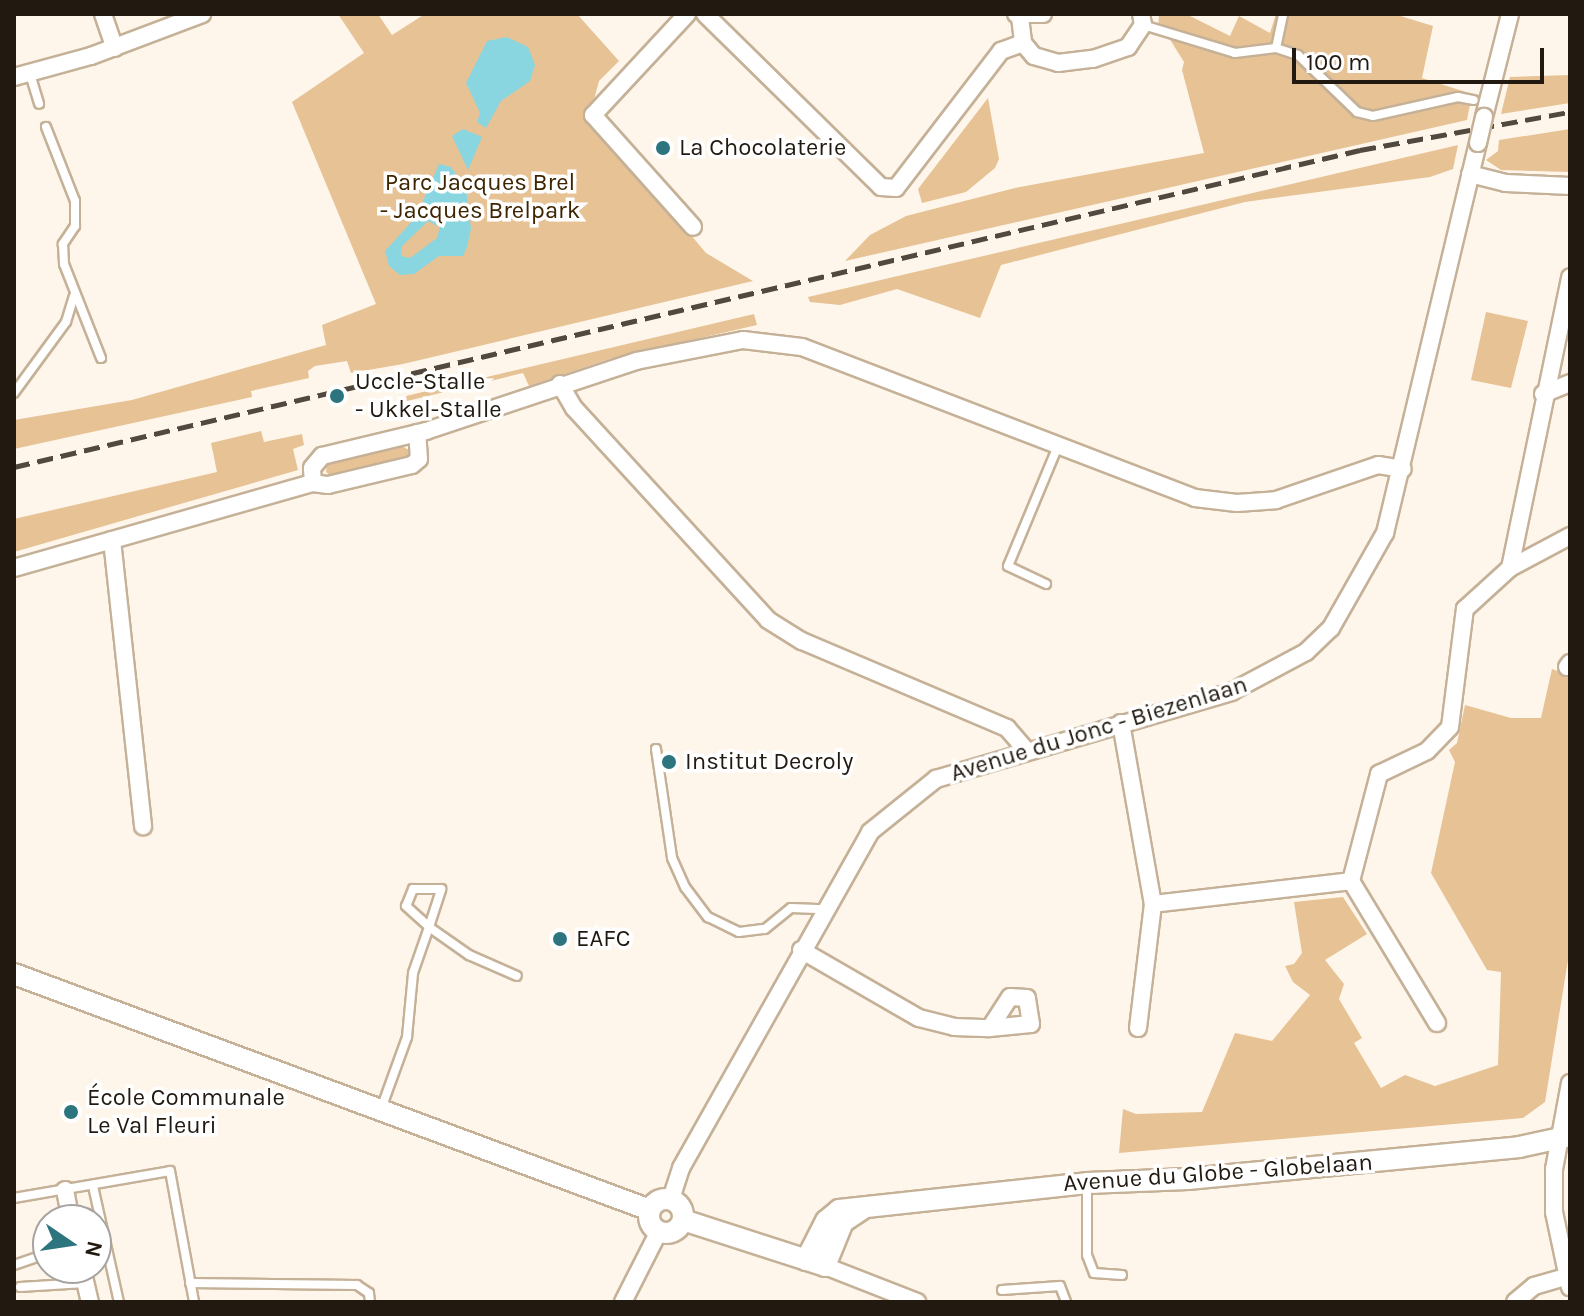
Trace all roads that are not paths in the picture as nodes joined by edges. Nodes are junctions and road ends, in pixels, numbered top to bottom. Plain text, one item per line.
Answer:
1 (103, 14) edge
2 (202, 14) edge
3 (687, 14) edge
4 (705, 14) edge
5 (1043, 14) edge
6 (1283, 14) edge
7 (1510, 14) edge
8 (1018, 16) edge
9 (1142, 20) edge
10 (1023, 43) junction
11 (115, 48) junction
12 (1276, 48) junction
13 (22, 75) edge
14 (1474, 100) dead end
15 (39, 104) dead end
16 (46, 127) dead end
17 (1470, 174) junction
18 (1570, 186) edge
19 (693, 227) dead end
20 (1570, 277) edge
21 (75, 296) junction
22 (101, 358) dead end
23 (1570, 383) edge
24 (560, 384) junction
25 (14, 393) edge
26 (1543, 394) junction
27 (417, 433) junction
28 (1058, 446) junction
29 (1403, 469) junction
30 (313, 483) junction
31 (1570, 536) edge
32 (112, 540) junction
33 (14, 568) edge
34 (1510, 568) junction
35 (1046, 584) dead end
36 (1121, 723) junction
37 (656, 749) dead end
38 (1025, 749) junction
39 (143, 826) dead end
40 (1351, 881) junction
41 (1153, 904) junction
42 (824, 909) junction
43 (429, 927) junction
44 (801, 950) junction
45 (14, 974) edge
46 (517, 976) dead end
47 (1437, 1023) dead end
48 (990, 1028) dead end
49 (1138, 1028) dead end
50 (1570, 1083) edge
51 (381, 1109) junction
52 (1565, 1137) edge
53 (1087, 1183) junction
54 (93, 1186) junction
55 (65, 1190) junction
56 (14, 1198) edge
57 (671, 1199) junction
58 (68, 1204) edge
59 (650, 1210) junction
60 (683, 1220) junction
61 (659, 1231) junction
62 (815, 1263) junction
63 (1122, 1275) dead end
64 (1569, 1278) edge
65 (190, 1283) junction
66 (36, 1284) edge
67 (20, 1287) dead end
68 (1002, 1290) dead end
69 (119, 1302) edge
70 (194, 1302) edge
71 (370, 1302) edge
72 (623, 1302) edge
73 (917, 1302) edge
74 (1066, 1302) edge
75 (1515, 1302) edge

1 - 11 street
2 - 11 street
3 - 19 street
4 - 10 street
5 - 8 street
6 - 12 lane
7 - 17 street, Avenue du Jonc - Biezenlaan, bridge
8 - 10 street
9 - 10 street
9 - 12 lane
11 - 13 street
12 - 14 lane
13 - 15 lane
16 - 21 lane
17 - 18 street
17 - 29 street, Avenue du Jonc - Biezenlaan
20 - 26 street
21 - 22 lane
21 - 25 lane
23 - 26 street
24 - 27 street
24 - 28 street
24 - 38 street
26 - 34 street
27 - 30 street
27 - 30 street
28 - 29 street
28 - 35 lane
29 - 36 street, Avenue du Jonc - Biezenlaan
30 - 32 street
31 - 34 street
32 - 33 street
32 - 39 street
34 - 40 street
36 - 38 street, Avenue du Jonc - Biezenlaan
36 - 41 street
37 - 42 lane
38 - 42 street, Avenue du Jonc - Biezenlaan
40 - 41 street
40 - 47 street
41 - 49 street
42 - 44 street, Avenue du Jonc - Biezenlaan
43 - 43 lane
43 - 46 lane
43 - 51 lane
44 - 48 street
44 - 57 street, Avenue du Jonc - Biezenlaan
45 - 51 street
50 - 52 street
51 - 59 street
52 - 53 street, Avenue du Globe - Globelaan
52 - 64 street
53 - 62 street, Avenue du Globe - Globelaan
53 - 63 lane
54 - 55 lane
54 - 65 lane
54 - 69 lane
55 - 56 lane
55 - 58 street
57 - 59 street
57 - 60 street
59 - 61 street
60 - 61 street
60 - 62 street
61 - 72 street
62 - 73 street
64 - 75 street
65 - 70 lane
65 - 71 lane
66 - 67 lane
68 - 74 lane

